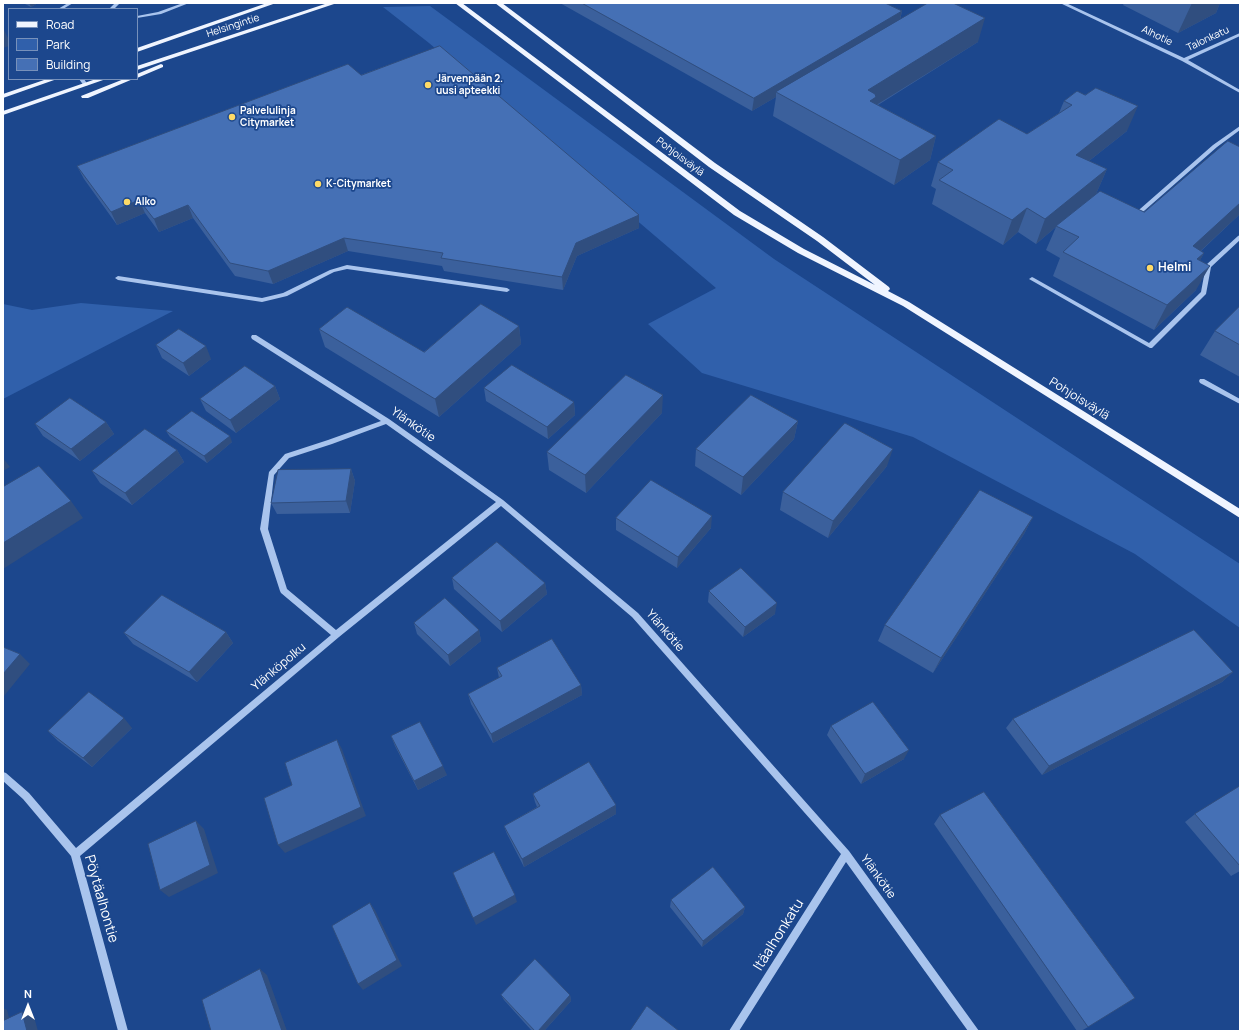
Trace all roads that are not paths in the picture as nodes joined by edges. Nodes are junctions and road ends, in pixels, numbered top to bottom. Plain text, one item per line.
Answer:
1 (71, 3) edge
2 (186, 3) edge
3 (273, 3) edge
4 (334, 3) edge
5 (458, 3) edge
6 (498, 3) edge
7 (1062, 3) edge
8 (62, 8) edge
9 (138, 17) edge
10 (1240, 34) edge
11 (222, 40) junction
12 (138, 50) edge
13 (1184, 60) junction
14 (138, 68) edge
15 (138, 76) edge
16 (51, 80) edge
17 (96, 80) edge
18 (127, 80) edge
19 (83, 82) edge
20 (1240, 92) edge
21 (3, 96) edge
22 (86, 96) dead end
23 (3, 113) edge
24 (1240, 128) edge
25 (1215, 146) junction
26 (1221, 149) edge
27 (1127, 223) edge
28 (1240, 237) edge
29 (118, 278) dead end
30 (1032, 279) dead end
31 (507, 290) dead end
32 (906, 304) junction
33 (254, 337) dead end
34 (1202, 381) dead end
35 (1240, 402) edge
36 (387, 421) junction
37 (501, 502) junction
38 (1240, 514) edge
39 (336, 635) junction
40 (3, 776) edge
41 (75, 854) junction
42 (846, 854) junction
43 (123, 1031) edge
44 (734, 1031) edge
45 (974, 1031) edge

1 - 8 street
2 - 9 street
3 - 12 main road, Helsingintie
4 - 11 main road, Helsingintie
5 - 32 main road, Pohjoisväylä
6 - 32 main road, Pohjoisväylä
7 - 13 street, Alhotie
10 - 13 street, Talonkatu
11 - 14 main road, Helsingintie
11 - 15 main road
13 - 20 street, Alhotie
16 - 21 main road
17 - 19 main road
18 - 22 main road
19 - 23 main road
24 - 25 street
25 - 26 street
25 - 27 street
28 - 30 street
29 - 31 street
32 - 38 main road, Pohjoisväylä
33 - 36 street, Ylänkötie
34 - 35 street
36 - 37 street, Ylänkötie
36 - 39 street
37 - 39 street, Ylänköpolku
37 - 42 street, Ylänkötie
39 - 41 street, Ylänköpolku
40 - 41 street, Pöytäalhontie
41 - 43 street, Pöytäalhontie
42 - 44 street, Itäalhonkatu
42 - 45 street, Ylänkötie

